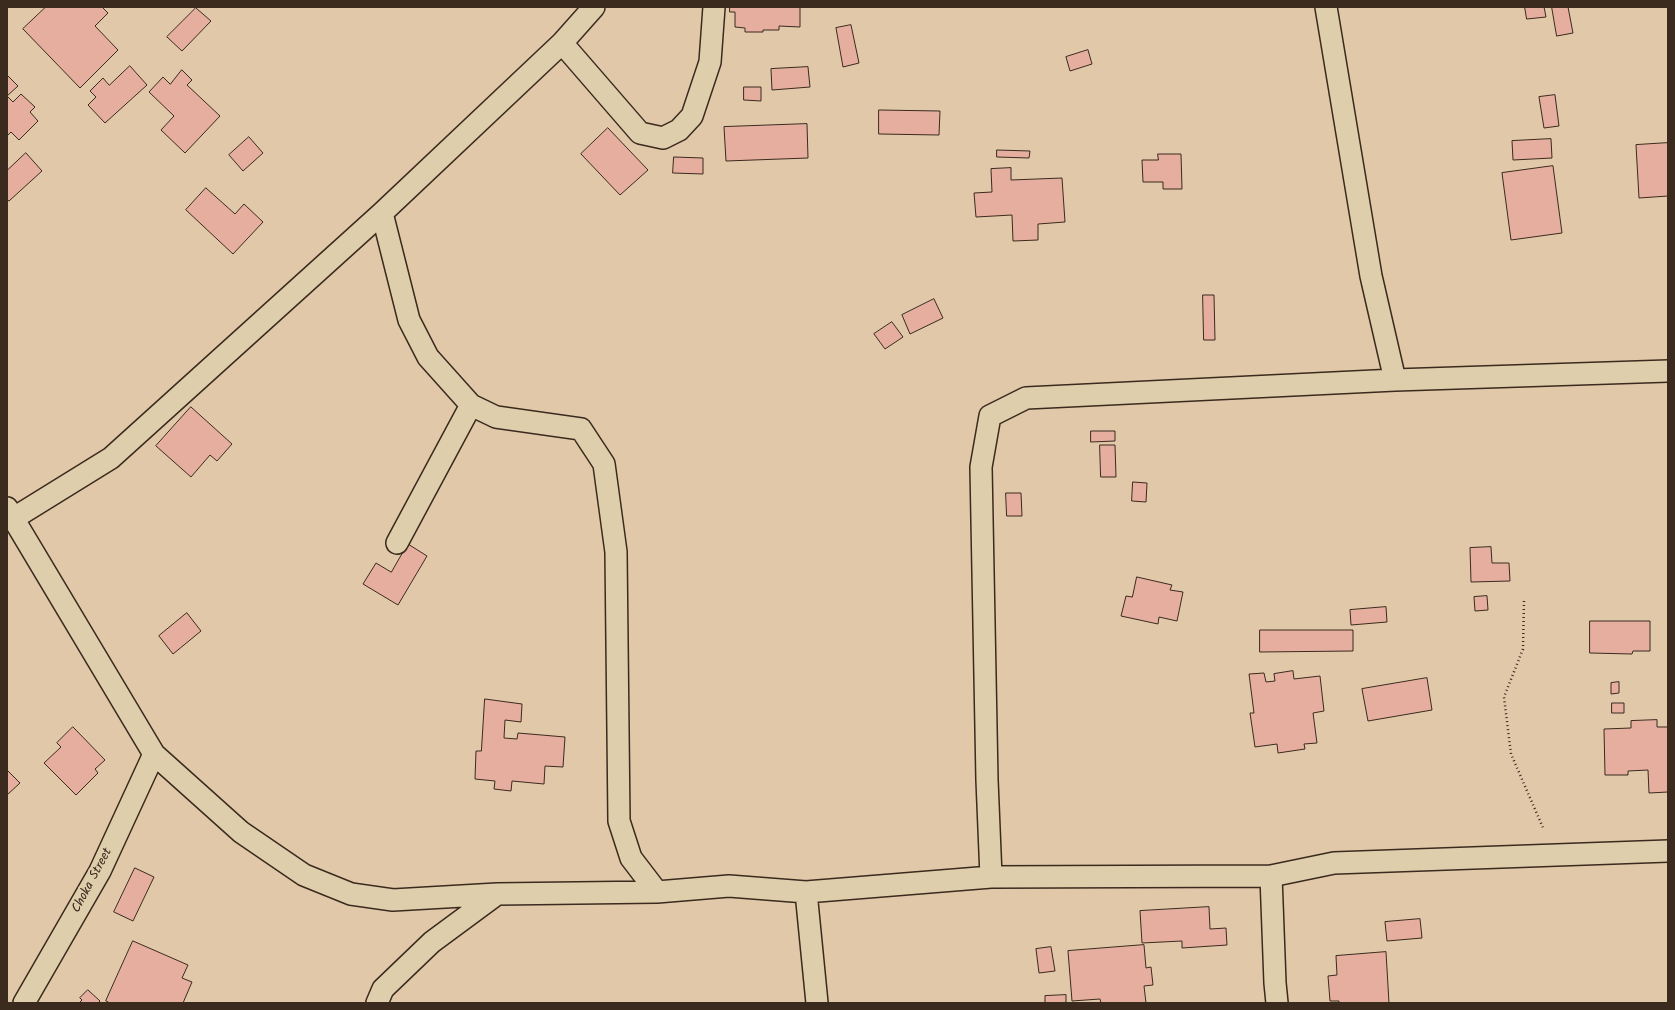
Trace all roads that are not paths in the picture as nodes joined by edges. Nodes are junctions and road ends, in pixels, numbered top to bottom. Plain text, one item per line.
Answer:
1 (594, 7) edge
2 (714, 7) edge
3 (1326, 7) edge
4 (562, 43) junction
5 (382, 213) junction
6 (1668, 371) edge
7 (1395, 380) junction
8 (471, 406) junction
9 (10, 513) edge
10 (397, 543) dead end
11 (154, 754) junction
12 (1668, 851) edge
13 (1271, 876) junction
14 (991, 877) junction
15 (657, 892) junction
16 (806, 892) junction
17 (497, 894) junction
18 (24, 1003) edge
19 (377, 1003) edge
20 (817, 1003) edge
21 (1277, 1003) edge

1 - 4 street
2 - 4 street
3 - 7 street
4 - 5 street
5 - 8 street
5 - 9 street
6 - 7 street
7 - 14 street
8 - 10 street
8 - 15 street
9 - 11 street
11 - 17 street
11 - 18 street, Choka Street
12 - 13 street
13 - 14 street
13 - 21 street
14 - 16 street
15 - 16 street
15 - 17 street
16 - 20 street
17 - 19 street

